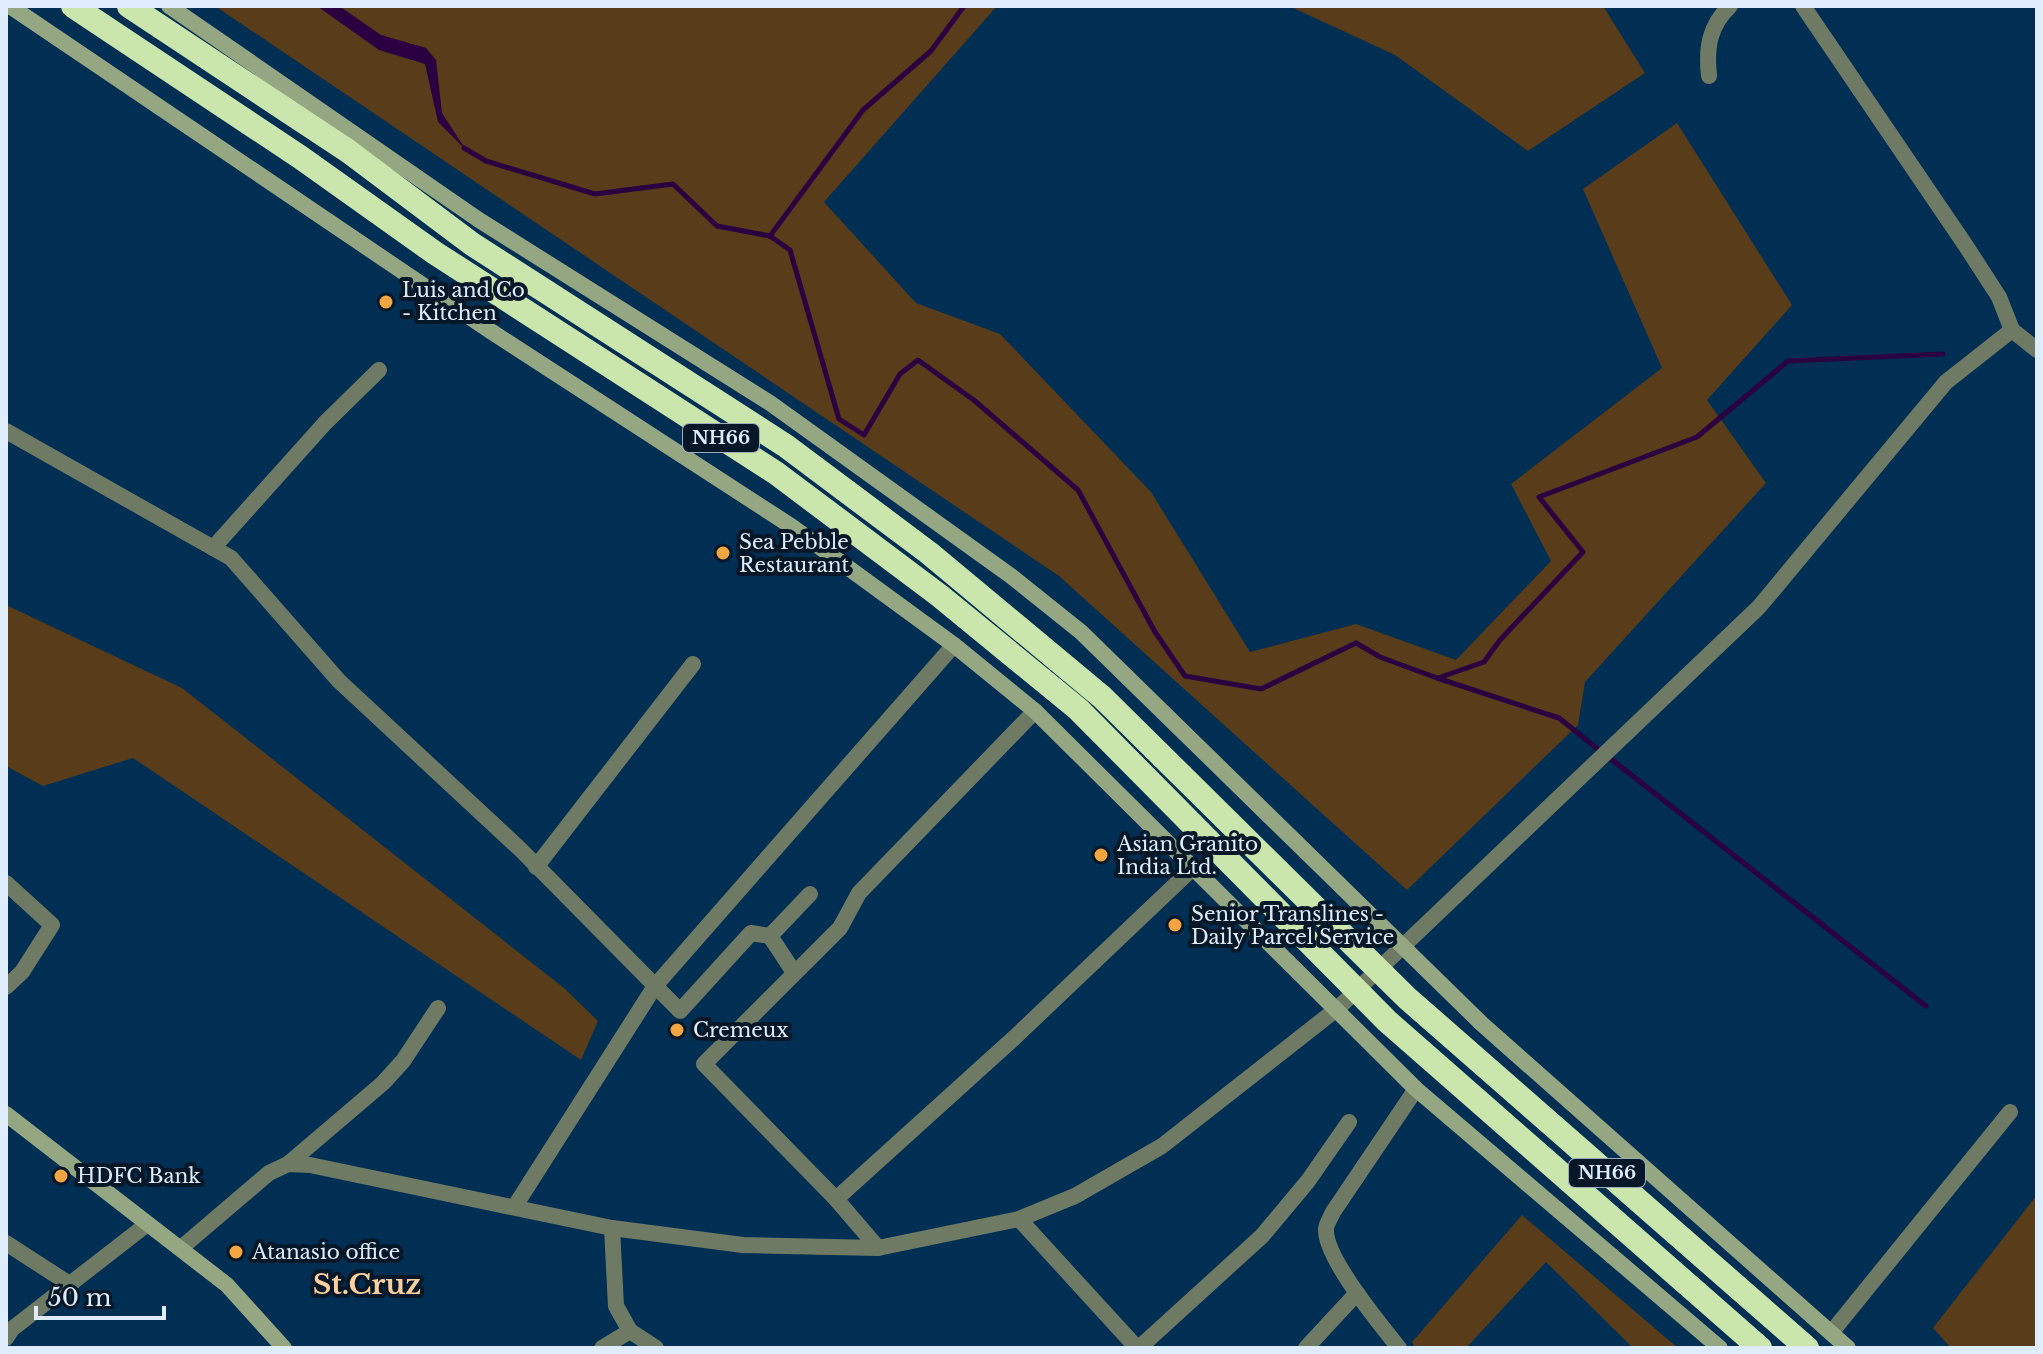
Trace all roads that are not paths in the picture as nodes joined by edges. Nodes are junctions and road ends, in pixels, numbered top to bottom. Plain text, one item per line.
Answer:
1 (10, 6) edge
2 (73, 6) edge
3 (129, 6) edge
4 (169, 6) edge
5 (1730, 6) edge
6 (1803, 6) edge
7 (1709, 76) dead end
8 (2012, 330) junction
9 (2037, 350) edge
10 (379, 370) dead end
11 (6, 431) edge
12 (213, 548) junction
13 (954, 645) junction
14 (693, 664) dead end
15 (1035, 711) junction
16 (1195, 866) junction
17 (536, 867) junction
18 (6, 883) edge
19 (810, 894) dead end
20 (770, 936) junction
21 (1403, 947) junction
22 (793, 971) junction
23 (655, 986) junction
24 (6, 987) edge
25 (438, 1008) dead end
26 (1338, 1008) junction
27 (1416, 1089) junction
28 (2010, 1112) dead end
29 (6, 1114) edge
30 (1349, 1122) dead end
31 (288, 1164) junction
32 (836, 1199) junction
33 (515, 1206) junction
34 (1019, 1219) junction
35 (146, 1225) junction
36 (612, 1228) junction
37 (6, 1243) edge
38 (181, 1248) junction
39 (878, 1248) junction
40 (71, 1285) junction
41 (1357, 1293) junction
42 (630, 1331) junction
43 (1831, 1333) junction
44 (6, 1338) edge
45 (284, 1348) edge
46 (602, 1348) edge
47 (656, 1348) edge
48 (1138, 1348) edge
49 (1306, 1348) edge
50 (1399, 1348) edge
51 (1720, 1348) edge
52 (1760, 1348) edge
53 (1807, 1348) edge
54 (1848, 1348) edge

1 - 13 street
2 - 52 highway, NH66
3 - 53 highway, NH66
4 - 21 street
5 - 7 street
6 - 8 street
8 - 9 street
8 - 21 street
10 - 12 street
11 - 12 street
12 - 17 street
13 - 15 street
13 - 23 street
14 - 17 street
15 - 16 street
15 - 22 street
16 - 26 street
16 - 32 street
17 - 23 street
18 - 24 street
19 - 20 street
20 - 22 street
20 - 23 street
21 - 26 street
21 - 43 street
22 - 32 street
23 - 33 street
25 - 31 street
26 - 27 street
26 - 34 street
27 - 41 street
27 - 51 street
28 - 43 street
29 - 35 street
30 - 48 street
31 - 33 street
31 - 38 street
32 - 39 street
33 - 36 street
34 - 39 street
34 - 48 street
35 - 38 street
35 - 40 street
36 - 39 street
36 - 42 street
37 - 40 street
38 - 45 street
40 - 44 street
41 - 49 street
41 - 50 street
42 - 46 street
42 - 47 street
43 - 54 street

